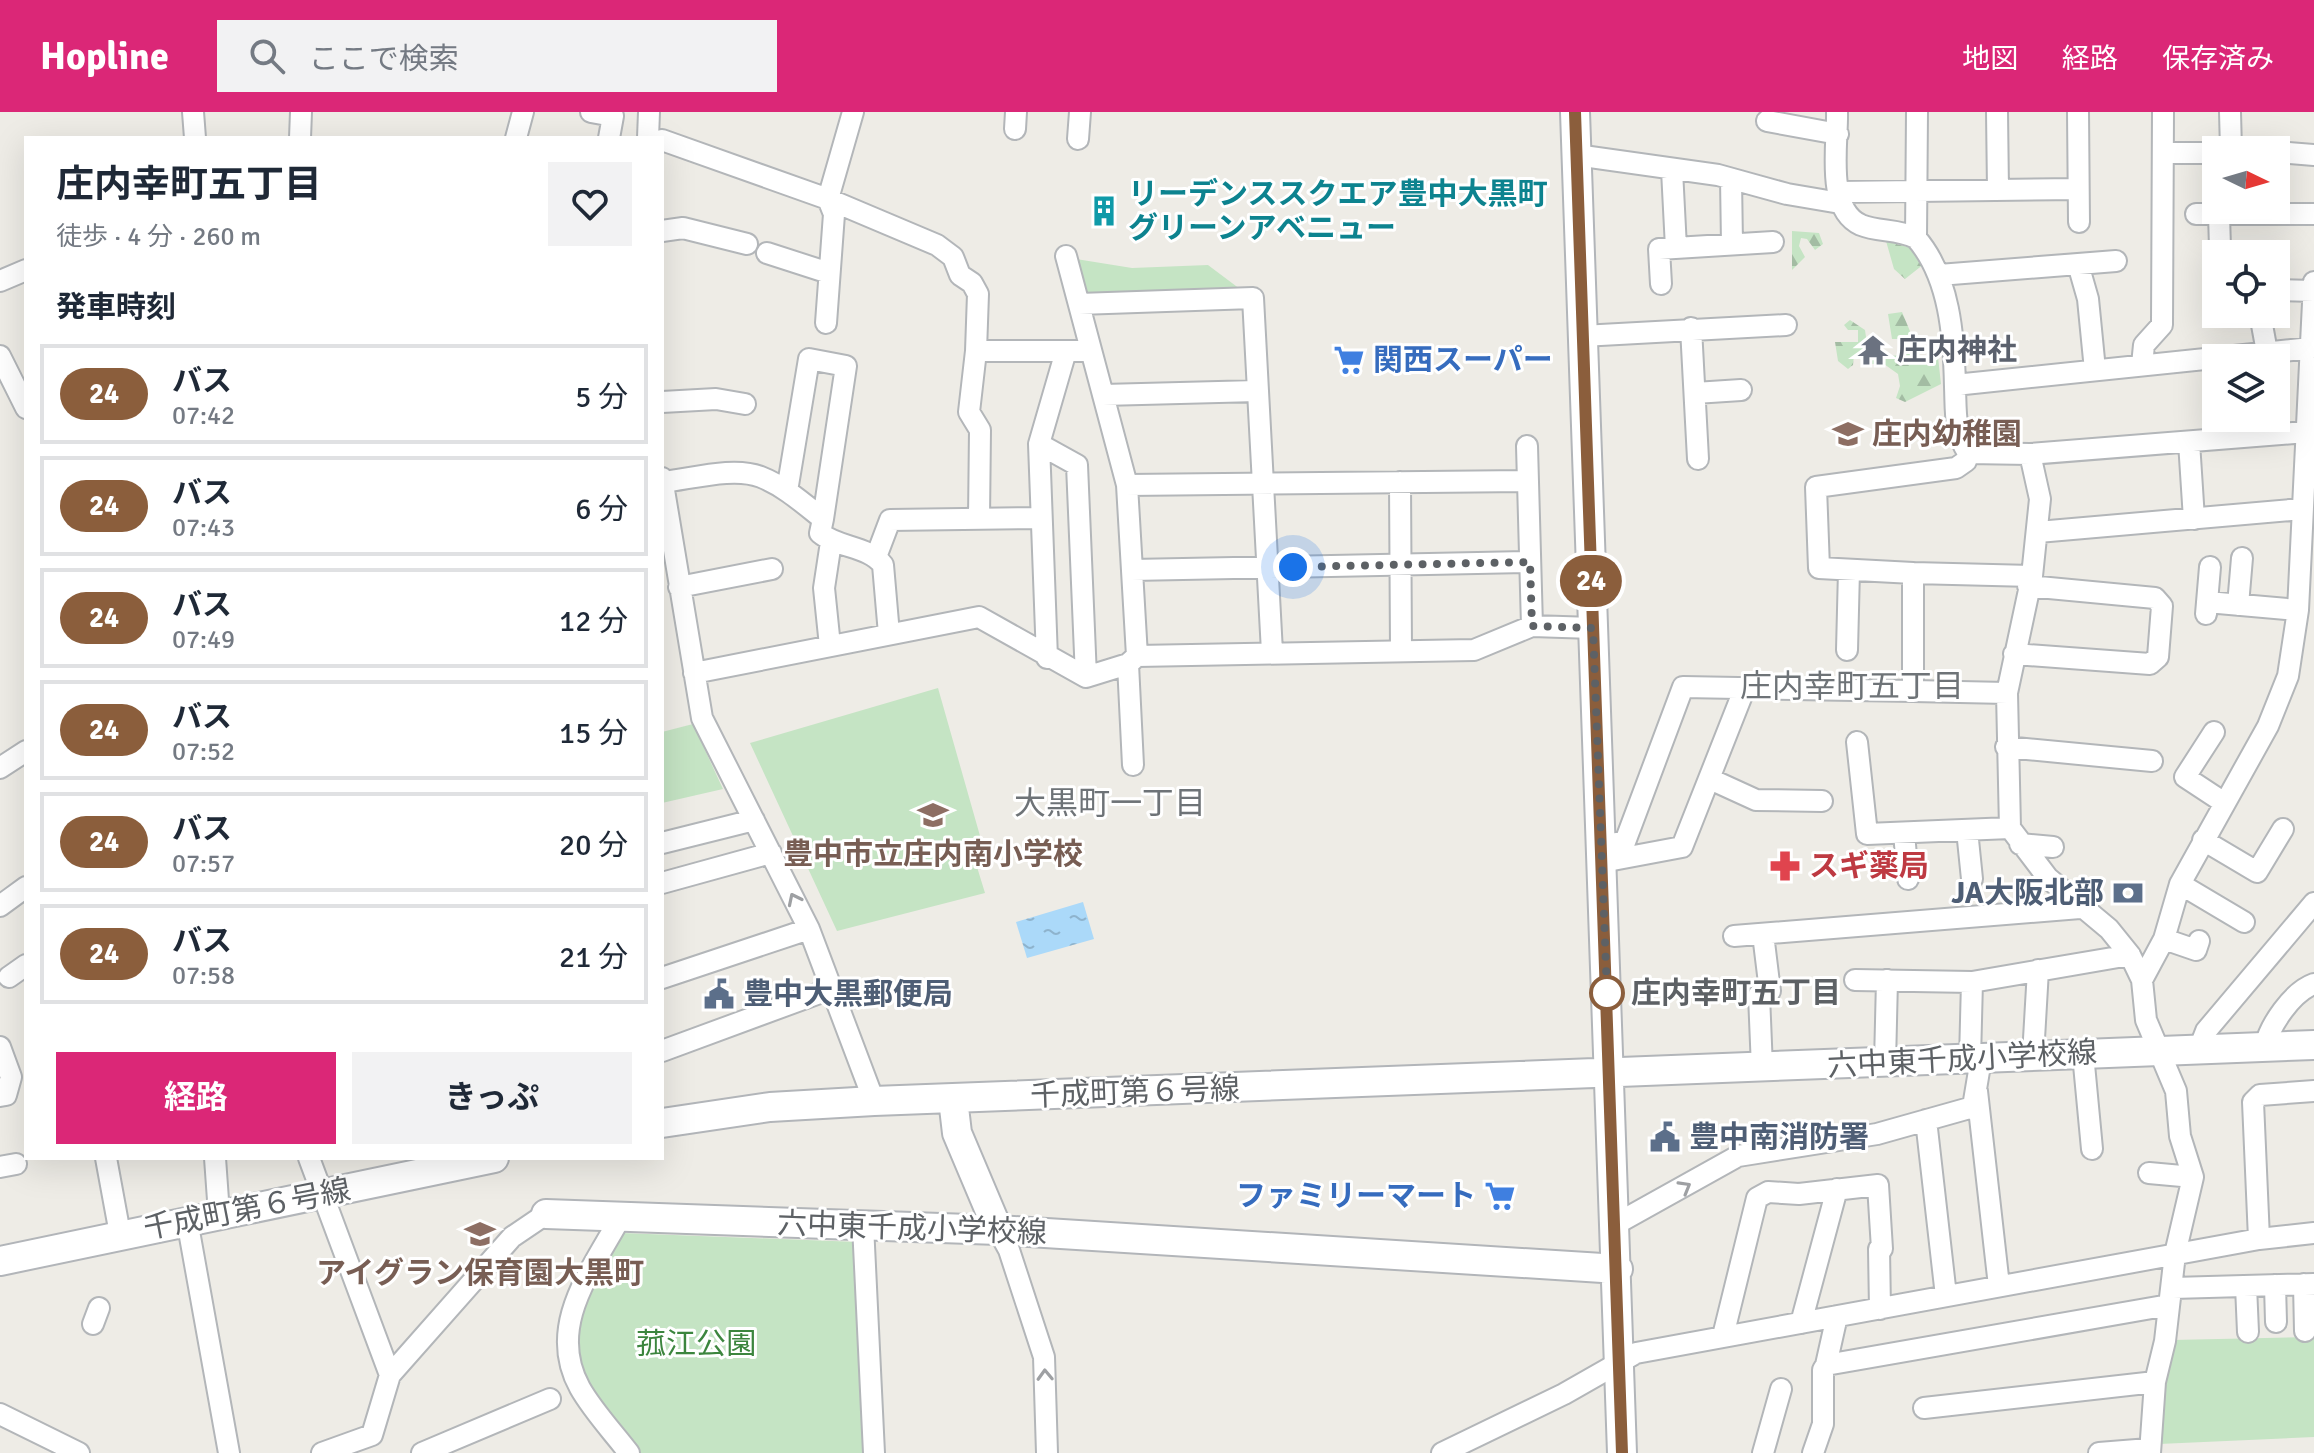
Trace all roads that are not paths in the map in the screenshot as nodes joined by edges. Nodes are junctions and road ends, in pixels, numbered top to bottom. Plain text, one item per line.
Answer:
1 (193, 112) edge
2 (301, 112) edge
3 (523, 112) edge
4 (591, 112) edge
5 (649, 112) edge
6 (853, 112) edge
7 (1080, 112) edge
8 (1575, 112) edge
9 (1837, 112) edge
10 (1917, 112) edge
11 (1997, 112) edge
12 (2078, 112) edge
13 (2163, 112) edge
14 (2230, 112) edge
15 (1767, 121) dead end
16 (1838, 134) junction
17 (195, 136) edge
18 (300, 136) edge
19 (517, 136) edge
20 (609, 136) edge
21 (653, 136) edge
22 (2231, 136) edge
23 (1078, 139) dead end
24 (664, 142) edge
25 (2163, 153) junction
26 (2202, 153) edge
27 (2290, 153) edge
28 (1576, 155) junction
29 (2314, 155) edge
30 (1672, 170) junction
31 (1731, 179) junction
32 (2078, 189) junction
33 (1998, 190) junction
34 (1918, 191) junction
35 (1839, 197) junction
36 (828, 199) junction
37 (2196, 214) dead end
38 (2202, 214) edge
39 (2290, 214) edge
40 (2314, 214) edge
41 (2079, 222) dead end
42 (664, 232) edge
43 (1916, 238) junction
44 (1773, 242) dead end
45 (747, 244) dead end
46 (1732, 244) junction
47 (1676, 248) junction
48 (767, 253) dead end
49 (1066, 256) dead end
50 (2116, 261) dead end
51 (2078, 264) junction
52 (24, 271) edge
53 (829, 273) junction
54 (1939, 275) junction
55 (0, 281) edge
56 (2314, 282) edge
57 (1661, 284) dead end
58 (2290, 290) edge
59 (2314, 291) edge
60 (1079, 304) junction
61 (826, 323) dead end
62 (1786, 325) dead end
63 (1691, 328) junction
64 (1582, 336) junction
65 (2311, 348) junction
66 (2290, 350) edge
67 (976, 351) junction
68 (1066, 351) junction
69 (1091, 351) junction
70 (0, 356) edge
71 (2202, 359) edge
72 (2142, 365) junction
73 (2095, 370) junction
74 (1955, 385) junction
75 (1741, 390) dead end
76 (1257, 391) junction
77 (1695, 393) junction
78 (1103, 395) junction
79 (664, 402) edge
80 (24, 404) edge
81 (745, 404) dead end
82 (2290, 430) edge
83 (2219, 432) edge
84 (2306, 432) junction
85 (2189, 442) junction
86 (1039, 444) junction
87 (1527, 446) dead end
88 (1968, 453) junction
89 (2030, 454) junction
90 (1698, 459) dead end
91 (664, 480) edge
92 (1528, 481) junction
93 (1400, 482) junction
94 (1264, 483) junction
95 (1127, 485) junction
96 (787, 491) junction
97 (664, 500) edge
98 (2302, 509) junction
99 (1041, 518) junction
100 (823, 519) junction
101 (979, 519) junction
102 (2194, 519) junction
103 (2038, 532) junction
104 (831, 542) junction
105 (876, 557) junction
106 (2242, 558) dead end
107 (1530, 562) junction
108 (1402, 565) junction
109 (1266, 567) junction
110 (2210, 567) dead end
111 (772, 569) dead end
112 (1132, 570) junction
113 (1849, 570) junction
114 (1913, 573) junction
115 (2030, 581) junction
116 (674, 600) edge
117 (2238, 605) junction
118 (2298, 610) junction
119 (1532, 626) junction
120 (1593, 628) junction
121 (889, 634) junction
122 (830, 646) junction
123 (1401, 650) junction
124 (1847, 650) dead end
125 (1272, 652) junction
126 (2014, 654) junction
127 (1047, 658) junction
128 (1133, 660) junction
129 (694, 673) junction
130 (1086, 677) junction
131 (1744, 690) junction
132 (1913, 691) junction
133 (2007, 693) junction
134 (2214, 732) dead end
135 (1857, 742) dead end
136 (2006, 747) junction
137 (24, 752) edge
138 (2152, 761) dead end
139 (1133, 765) dead end
140 (0, 768) edge
141 (1710, 779) junction
142 (1822, 801) dead end
143 (2223, 802) junction
144 (754, 820) junction
145 (2283, 829) dead end
146 (1967, 830) junction
147 (1904, 833) junction
148 (2015, 836) junction
149 (2203, 840) junction
150 (664, 842) edge
151 (2053, 847) dead end
152 (771, 853) junction
153 (1602, 854) junction
154 (1908, 879) dead end
155 (1972, 879) dead end
156 (664, 882) edge
157 (2180, 884) junction
158 (24, 888) edge
159 (2314, 903) edge
160 (0, 906) edge
161 (2080, 908) junction
162 (2244, 922) dead end
163 (809, 929) junction
164 (1763, 934) junction
165 (1734, 936) dead end
166 (2164, 939) junction
167 (2199, 941) dead end
168 (2130, 955) junction
169 (2038, 970) junction
170 (664, 977) edge
171 (1855, 980) dead end
172 (1887, 980) junction
173 (2142, 980) junction
174 (1972, 982) junction
175 (2314, 984) edge
176 (833, 988) junction
177 (2314, 1045) edge
178 (2265, 1046) junction
179 (24, 1049) edge
180 (2199, 1049) junction
181 (664, 1050) edge
182 (2162, 1050) junction
183 (3, 1051) edge
184 (2083, 1054) junction
185 (2033, 1056) junction
186 (1885, 1063) junction
187 (1762, 1068) junction
188 (1976, 1068) junction
189 (1610, 1074) junction
190 (2314, 1091) edge
191 (0, 1096) edge
192 (953, 1099) junction
193 (874, 1101) junction
194 (1926, 1120) junction
195 (664, 1123) edge
196 (2092, 1149) dead end
197 (106, 1160) edge
198 (215, 1160) edge
199 (310, 1160) edge
200 (473, 1160) edge
201 (442, 1163) edge
202 (2149, 1173) dead end
203 (2193, 1177) junction
204 (1837, 1189) junction
205 (322, 1194) junction
206 (219, 1214) junction
207 (546, 1214) joint
208 (620, 1218) junction
209 (187, 1220) junction
210 (1616, 1224) junction
211 (863, 1225) junction
212 (998, 1230) junction
213 (2314, 1233) edge
214 (120, 1234) junction
215 (2259, 1239) junction
216 (2175, 1254) junction
217 (0, 1261) edge
218 (1618, 1269) junction
219 (2309, 1284) edge
220 (2275, 1285) junction
221 (1999, 1286) junction
222 (2246, 1286) junction
223 (1946, 1296) junction
224 (2171, 1297) junction
225 (1880, 1309) junction
226 (1837, 1316) junction
227 (2276, 1322) dead end
228 (1801, 1323) junction
229 (2305, 1331) dead end
230 (2248, 1332) dead end
231 (1723, 1336) junction
232 (1619, 1365) junction
233 (1826, 1365) junction
234 (390, 1375) junction
235 (2155, 1382) junction
236 (1781, 1389) dead end
237 (550, 1399) dead end
238 (1924, 1408) dead end
239 (0, 1414) edge
240 (373, 1444) edge
241 (2149, 1451) edge
242 (79, 1453) edge
243 (229, 1453) edge
244 (322, 1453) edge
245 (422, 1453) edge
246 (629, 1453) edge
247 (874, 1453) edge
248 (1047, 1453) edge
249 (1442, 1453) edge
250 (1622, 1453) edge
251 (1763, 1453) edge
252 (1813, 1453) edge
253 (2099, 1453) edge

1 - 17 street
2 - 18 street
3 - 19 street
4 - 20 street
5 - 21 street
6 - 36 street
7 - 23 street
8 - 28 street
9 - 16 street
10 - 34 street
11 - 33 street
12 - 32 street
13 - 25 street
14 - 22 street
15 - 16 street
16 - 35 street
24 - 36 street
25 - 26 street
25 - 72 street
27 - 29 street
28 - 30 street
28 - 64 street
30 - 31 street
30 - 47 street
31 - 35 street
31 - 46 street
32 - 33 street
32 - 41 street
33 - 34 street
34 - 35 street
34 - 43 street
35 - 43 street
36 - 53 street
36 - 67 street
37 - 38 street
39 - 40 street
42 - 45 street
43 - 54 street
44 - 46 street
46 - 47 street
47 - 57 street
48 - 53 street
49 - 60 street
50 - 51 street
51 - 54 street
51 - 73 street
52 - 55 street
53 - 61 street
54 - 74 street
56 - 59 street
58 - 59 street
59 - 65 street
60 - 69 street
60 - 76 street
62 - 63 street
63 - 64 street
63 - 77 street
64 - 120 street
65 - 66 street
65 - 84 street
67 - 68 street
67 - 101 street
68 - 69 street
68 - 86 street
69 - 78 street
70 - 80 street
71 - 72 street
72 - 73 street
73 - 74 street
74 - 88 street
75 - 77 street
76 - 78 street
76 - 94 street
77 - 90 street
78 - 95 street
79 - 81 street
82 - 84 street
83 - 85 street
84 - 98 street
85 - 89 street
85 - 102 street
86 - 99 street
86 - 130 street
87 - 92 street
88 - 89 street
88 - 113 street
89 - 103 street
91 - 96 street
92 - 93 street
92 - 107 street
93 - 94 street
93 - 108 street
94 - 95 street
94 - 109 street
95 - 112 street
96 - 100 street
96 - 100 street
97 - 116 street
98 - 102 street
98 - 118 street
99 - 101 street
99 - 127 street
100 - 104 street
101 - 105 street
102 - 103 street
103 - 115 street
104 - 105 street
104 - 122 street
105 - 121 street
106 - 117 street
107 - 108 street
107 - 119 street
108 - 109 street
108 - 123 street
109 - 112 street
109 - 125 street
110 - 117 street
111 - 116 street
112 - 128 street
113 - 114 street
113 - 124 street
114 - 115 street
114 - 132 street
115 - 126 street
115 - 126 street
116 - 129 street
117 - 118 street
118 - 143 street
119 - 120 street
119 - 123 street
120 - 153 street
121 - 122 street
121 - 127 street
122 - 129 street
123 - 125 street
125 - 128 street
126 - 133 street
127 - 130 street
128 - 130 street
128 - 139 street
129 - 144 street
131 - 132 street
131 - 141 street
131 - 153 street
132 - 133 street
133 - 136 street
134 - 143 street
135 - 147 street
136 - 138 street
136 - 148 street
137 - 140 street
141 - 142 street
141 - 153 street
143 - 149 street
144 - 150 street
144 - 152 street
145 - 149 street
146 - 147 street
146 - 148 street
146 - 155 street
147 - 154 street
148 - 151 street
148 - 161 street
149 - 157 street
152 - 156 street
163 -> 152 street
153 - 189 street
157 - 162 street
157 - 166 street
158 - 160 street
159 - 180 street
161 - 164 street
161 - 168 street
163 - 170 street
163 - 176 street
164 - 165 street
164 - 187 street
166 - 167 street
166 - 173 street
168 - 169 street
168 - 173 street
169 - 174 street
169 - 185 street
171 - 172 street
172 - 174 street
172 - 186 street
173 - 182 street
174 - 188 street
175 - 178 street
176 - 181 street
176 - 193 street
177 - 178 street, 六中東千成小学校線
178 - 180 street, 六中東千成小学校線
179 - 183 street
180 - 182 street, 六中東千成小学校線
182 - 184 street, 六中東千成小学校線
182 - 203 street
183 - 191 street
184 - 185 street, 六中東千成小学校線
184 - 196 street
185 - 188 street, 六中東千成小学校線
186 - 187 street, 六中東千成小学校線
186 - 188 street, 六中東千成小学校線
187 - 189 street, 六中東千成小学校線
188 - 194 street
188 - 221 street
189 - 192 street, 千成町第６号線
189 - 210 street
190 - 215 street
192 - 193 street, 千成町第６号線
192 - 212 street
193 - 195 street, 千成町第６号線
210 -> 194 street
194 - 223 street
197 - 214 street
198 - 206 street
199 - 205 street
200 - 201 street, 千成町第６号線
201 - 205 street, 千成町第６号線
202 - 203 street
203 - 216 street
204 - 225 street
204 - 228 street
204 - 231 street
205 - 206 street, 千成町第６号線
205 - 234 street
206 - 209 street, 千成町第６号線
207 - 208 street, 六中東千成小学校線
207 - 234 street, 六中東千成小学校線
208 - 211 street, 六中東千成小学校線
208 - 246 street
209 - 214 street, 千成町第６号線
209 - 243 street
210 - 218 street
211 - 212 street, 六中東千成小学校線
211 - 247 street
212 - 218 street, 六中東千成小学校線
248 -> 212 street
213 - 215 street
214 - 217 street, 千成町第６号線
215 - 216 street
216 - 221 street
216 - 224 street
218 - 232 street
219 - 220 street
219 - 229 street
220 - 222 street
220 - 227 street
221 - 223 street
222 - 224 street
222 - 230 street
223 - 225 street
224 - 233 street
224 - 235 street
225 - 226 street
226 - 228 street
226 - 233 street
228 - 231 street
231 - 232 street
232 - 249 street
232 - 250 street
233 - 252 street
234 - 240 street, 六中東千成小学校線
235 - 238 street
235 - 241 street
236 - 251 street
237 - 245 street
239 - 242 street
240 - 244 street, 六中東千成小学校線
241 - 253 street

